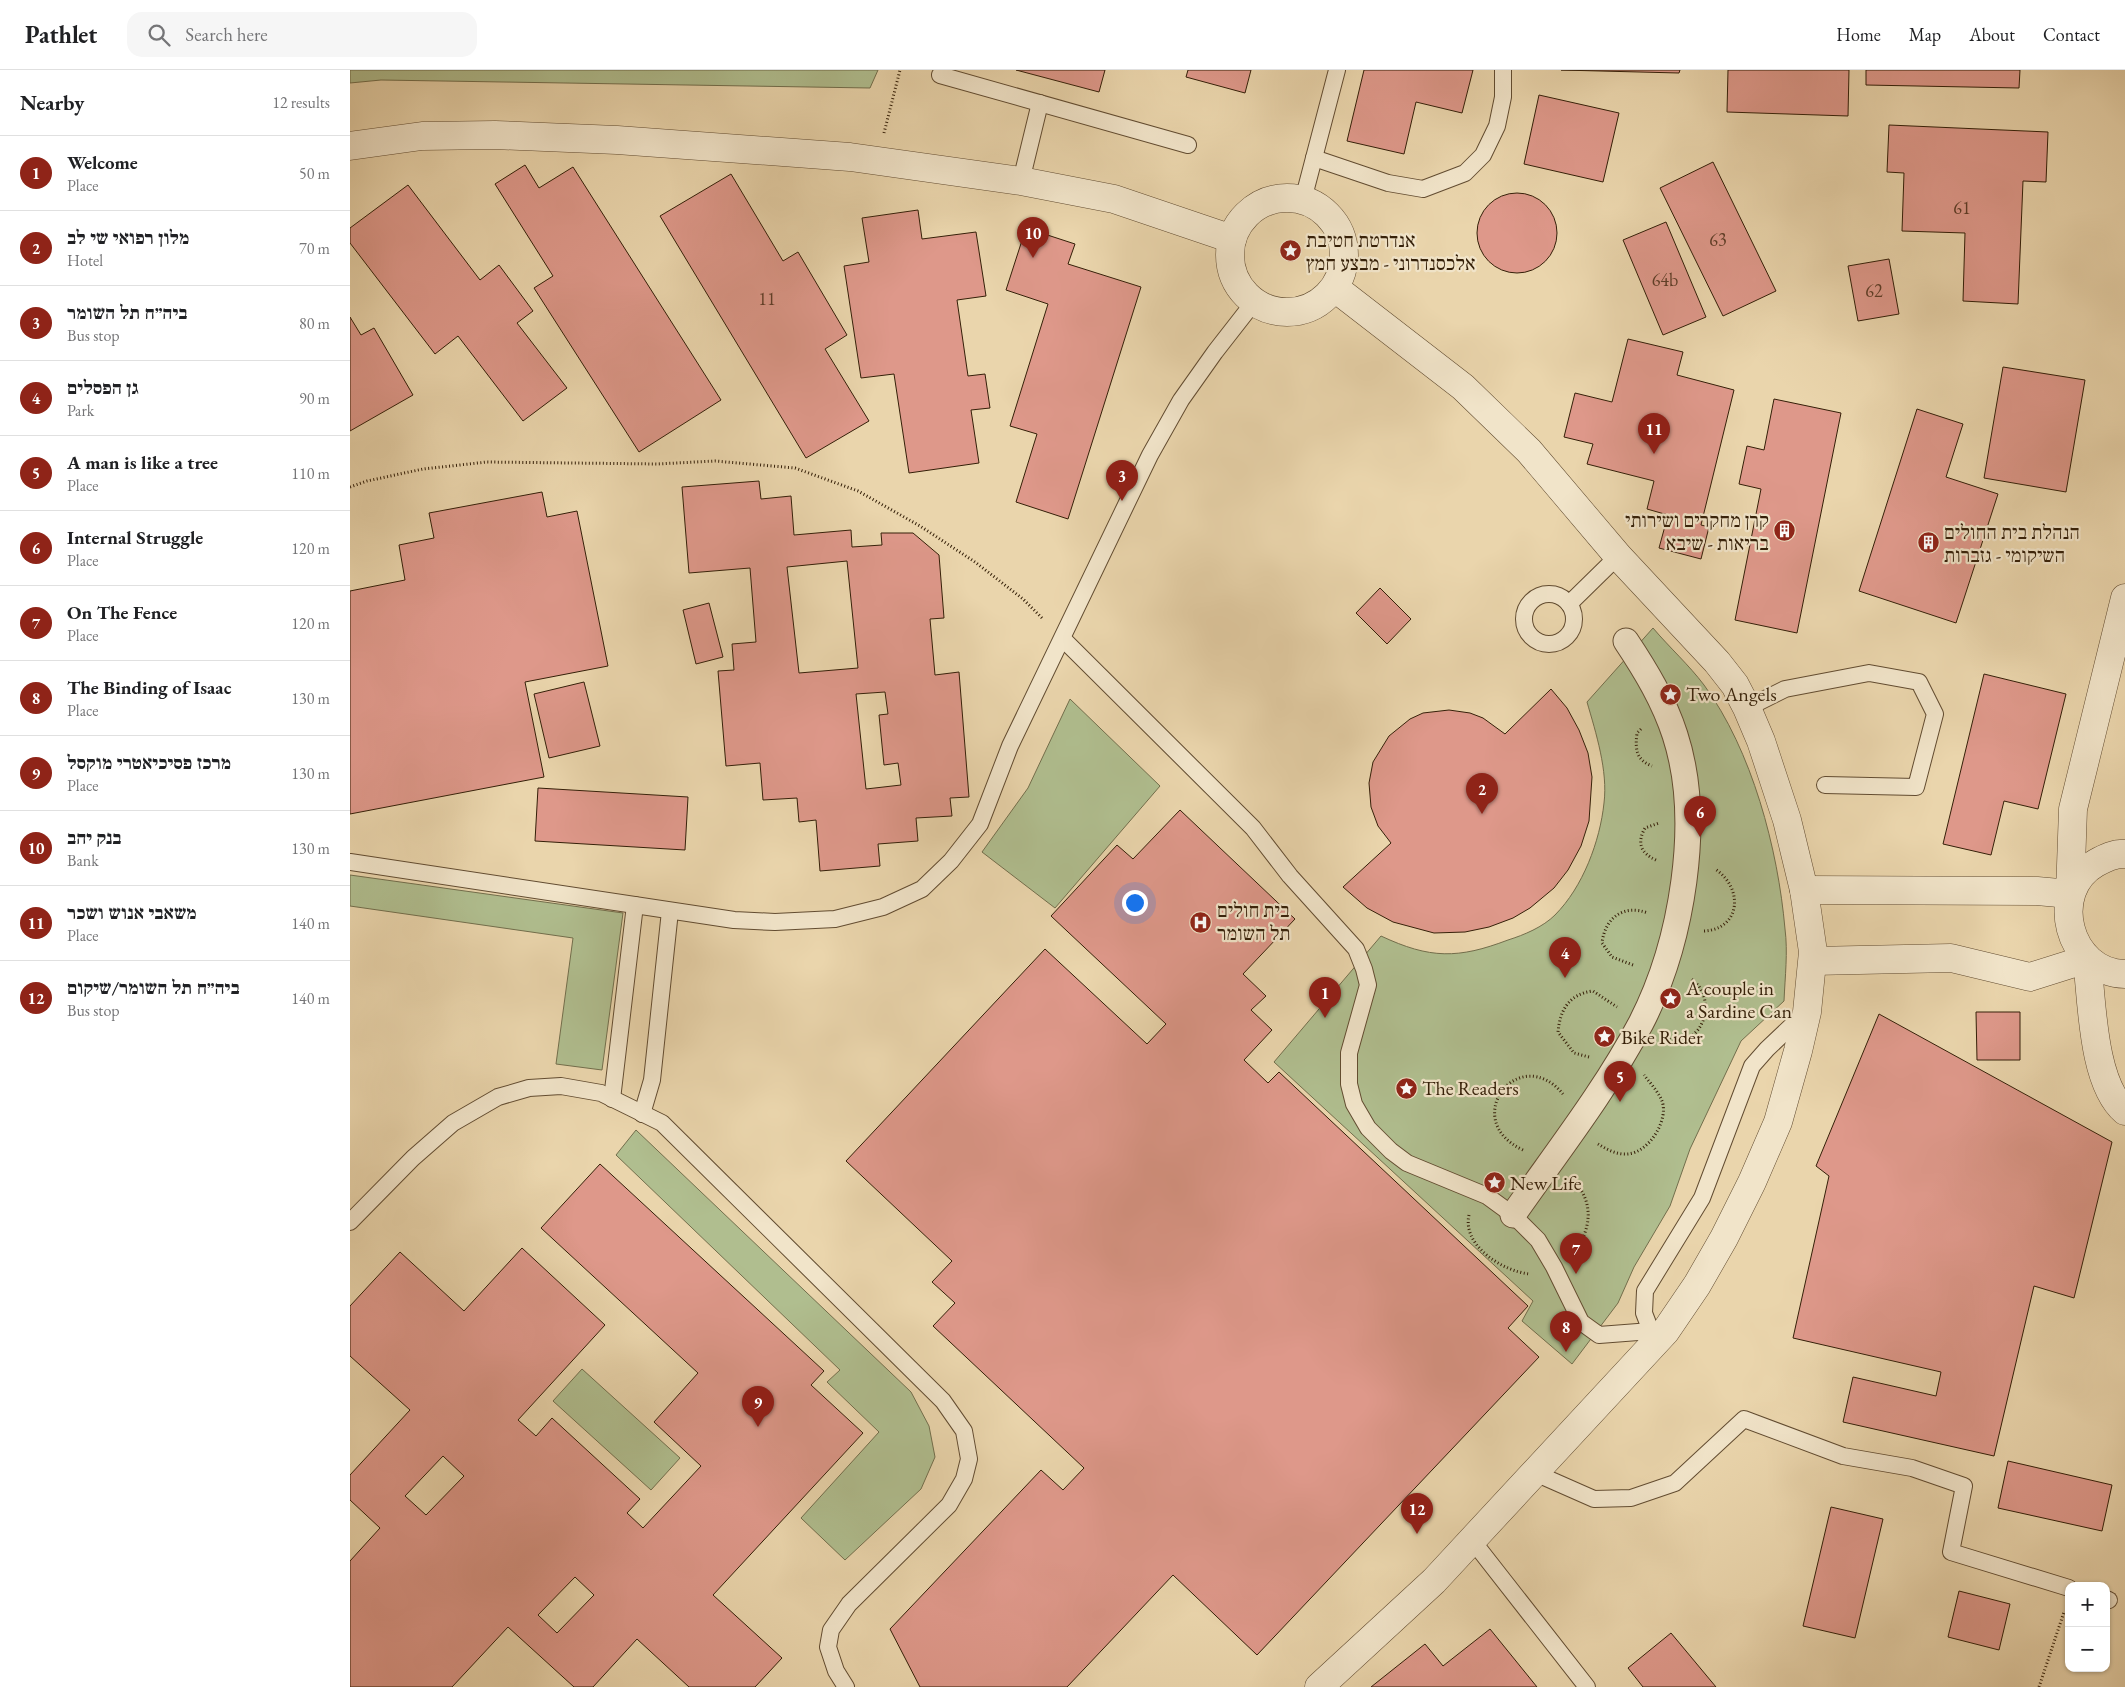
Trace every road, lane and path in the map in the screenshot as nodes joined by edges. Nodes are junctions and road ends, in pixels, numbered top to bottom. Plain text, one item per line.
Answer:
1 (900, 70) edge
2 (1337, 70) edge
3 (1503, 70) edge
4 (940, 75) dead end
5 (1040, 103) junction
6 (1188, 145) dead end
7 (350, 146) edge
8 (1314, 158) junction
9 (877, 161) junction
10 (1021, 181) junction
11 (1303, 200) junction
12 (1232, 239) junction
13 (1335, 288) junction
14 (1254, 302) junction
15 (350, 488) edge
16 (1618, 556) junction
17 (2125, 598) edge
18 (1569, 604) dead end
19 (1063, 639) junction
20 (1626, 641) dead end
21 (1747, 708) junction
22 (1824, 785) dead end
23 (2125, 854) edge
24 (350, 862) edge
25 (1804, 890) junction
26 (2070, 894) junction
27 (635, 905) junction
28 (670, 911) junction
29 (2087, 959) junction
30 (1813, 961) junction
31 (2125, 974) edge
32 (1807, 1012) junction
33 (612, 1099) junction
34 (2125, 1111) edge
35 (642, 1114) junction
36 (1512, 1215) junction
37 (350, 1222) edge
38 (1653, 1336) junction
39 (1535, 1473) junction
40 (1472, 1540) junction
41 (2065, 1587) edge
42 (2065, 1610) edge
43 (846, 1687) edge
44 (1319, 1687) edge
45 (1586, 1687) edge
46 (2039, 1687) edge

1 - 9 path
2 - 8 lane
3 - 8 lane
4 - 5 lane
5 - 6 lane
5 - 10 lane
7 - 9 street
8 - 11 lane
9 - 10 street
10 - 12 street
11 - 12 street
11 - 13 street
12 - 14 street
13 - 14 street
13 - 16 street
14 - 19 lane
15 - 19 path
16 - 18 lane
16 - 21 street
17 - 26 street
19 - 28 lane
19 - 36 lane
20 - 36 street
21 - 22 lane
21 - 25 street
23 - 26 street
24 - 27 lane
25 - 26 street
25 - 30 street
26 - 29 street
27 - 28 lane
27 - 33 lane
28 - 35 lane
29 - 30 street
29 - 31 street
29 - 34 street
30 - 32 street
32 - 38 street
32 - 38 lane
33 - 35 lane
33 - 37 lane
35 - 43 lane
36 - 38 lane
38 - 39 street
39 - 40 street
39 - 41 lane
40 - 44 street
40 - 45 lane
42 - 46 path

